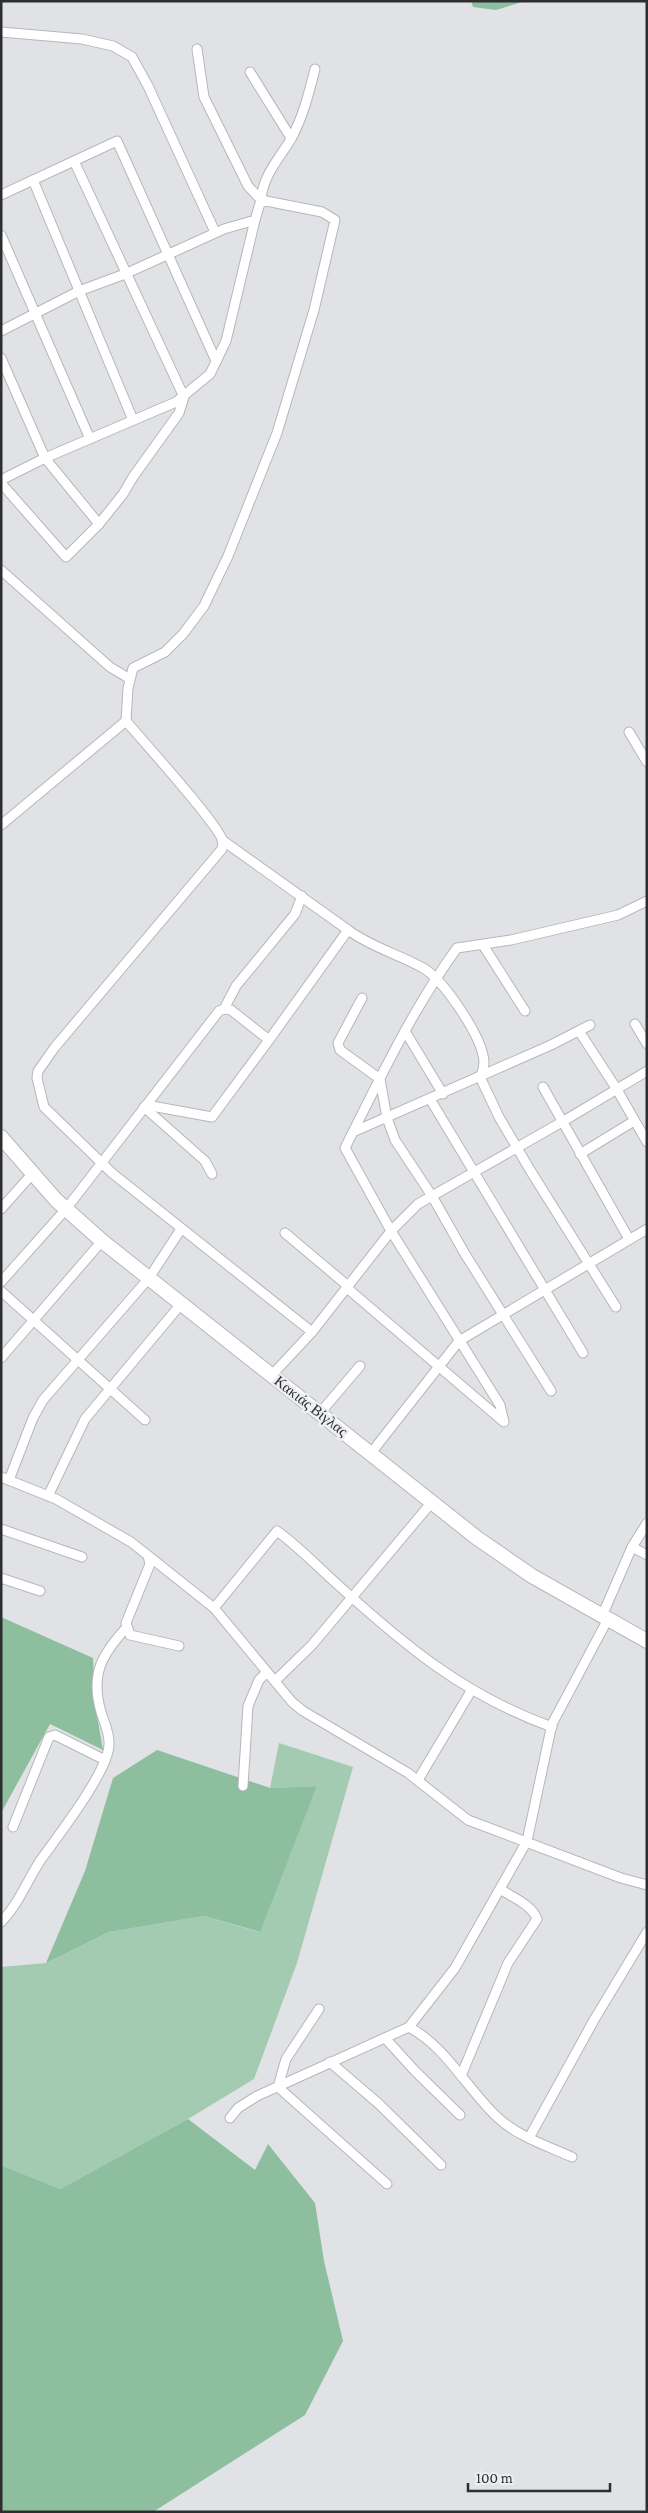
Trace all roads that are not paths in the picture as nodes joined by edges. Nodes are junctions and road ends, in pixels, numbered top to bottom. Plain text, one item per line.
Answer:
1 (1, 32) edge
2 (197, 49) dead end
3 (314, 69) dead end
4 (250, 72) dead end
5 (291, 138) junction
6 (74, 162) junction
7 (33, 180) junction
8 (1, 195) edge
9 (261, 200) junction
10 (255, 220) junction
11 (215, 232) junction
12 (1, 235) edge
13 (169, 253) junction
14 (125, 274) junction
15 (79, 291) junction
16 (36, 314) junction
17 (1, 331) edge
18 (1, 358) edge
19 (216, 361) junction
20 (184, 397) junction
21 (133, 420) junction
22 (90, 439) junction
23 (45, 458) junction
24 (1, 482) edge
25 (99, 524) junction
26 (1, 570) edge
27 (130, 679) junction
28 (126, 721) junction
29 (629, 732) dead end
30 (647, 762) edge
31 (1, 825) edge
32 (222, 840) junction
33 (302, 896) junction
34 (647, 901) edge
35 (348, 930) junction
36 (483, 945) junction
37 (435, 978) junction
38 (362, 998) dead end
39 (224, 1008) junction
40 (525, 1011) dead end
41 (636, 1024) dead end
42 (590, 1025) dead end
43 (405, 1031) junction
44 (578, 1031) junction
45 (269, 1040) junction
46 (647, 1044) edge
47 (647, 1071) edge
48 (480, 1077) junction
49 (380, 1079) junction
50 (543, 1087) dead end
51 (616, 1088) junction
52 (443, 1094) junction
53 (430, 1099) junction
54 (145, 1106) junction
55 (387, 1118) junction
56 (634, 1121) junction
57 (562, 1122) junction
58 (353, 1132) junction
59 (1, 1136) edge
60 (647, 1142) edge
61 (518, 1148) junction
62 (580, 1154) junction
63 (101, 1163) junction
64 (475, 1172) junction
65 (33, 1173) junction
66 (212, 1174) dead end
67 (432, 1196) junction
68 (1, 1209) edge
69 (66, 1209) junction
70 (181, 1229) junction
71 (647, 1229) edge
72 (391, 1231) junction
73 (285, 1233) dead end
74 (629, 1239) junction
75 (102, 1241) junction
76 (589, 1264) junction
77 (149, 1278) junction
78 (1, 1282) edge
79 (347, 1287) junction
80 (545, 1290) junction
81 (1, 1291) edge
82 (181, 1304) junction
83 (616, 1307) dead end
84 (503, 1315) junction
85 (34, 1320) junction
86 (312, 1332) junction
87 (460, 1341) junction
88 (583, 1353) dead end
89 (1, 1358) edge
90 (77, 1361) junction
91 (360, 1366) dead end
92 (441, 1366) junction
93 (272, 1376) junction
94 (109, 1389) junction
95 (551, 1392) dead end
96 (320, 1413) junction
97 (145, 1420) dead end
98 (371, 1453) junction
99 (3, 1479) edge
100 (48, 1496) junction
101 (432, 1502) junction
102 (647, 1523) edge
103 (1, 1529) edge
104 (632, 1548) junction
105 (647, 1554) edge
106 (148, 1556) junction
107 (82, 1557) dead end
108 (1, 1578) edge
109 (40, 1592) dead end
110 (353, 1598) junction
111 (214, 1608) junction
112 (605, 1617) junction
113 (127, 1627) junction
114 (647, 1641) edge
115 (178, 1646) dead end
116 (267, 1672) junction
117 (275, 1682) junction
118 (471, 1691) junction
119 (552, 1727) junction
120 (105, 1760) junction
121 (418, 1780) junction
122 (243, 1786) dead end
123 (13, 1827) dead end
124 (527, 1841) junction
125 (647, 1886) edge
126 (500, 1889) junction
127 (1, 1922) edge
128 (647, 1932) edge
129 (319, 2009) dead end
130 (409, 2027) junction
131 (386, 2038) junction
132 (330, 2062) junction
133 (461, 2076) junction
134 (278, 2087) junction
135 (460, 2115) dead end
136 (230, 2118) dead end
137 (529, 2138) junction
138 (572, 2157) dead end
139 (441, 2165) dead end
140 (387, 2184) dead end

1 - 11 street
2 - 9 street
3 - 5 street
4 - 5 street
5 - 9 street
6 - 7 street
6 - 13 street
6 - 14 street
7 - 8 street
7 - 15 street
9 - 10 street
9 - 27 street
10 - 11 street
10 - 19 street
11 - 13 street
12 - 16 street
13 - 14 street
13 - 19 street
14 - 15 street
14 - 20 street
15 - 16 street
15 - 21 street
16 - 17 street
16 - 22 street
18 - 23 street
19 - 20 street
20 - 21 street
20 - 25 street
21 - 22 street
22 - 23 street
23 - 24 street
23 - 25 street
24 - 25 street
26 - 27 street
27 - 28 street
28 - 31 street
28 - 32 street
29 - 30 street
32 - 33 street
32 - 63 street
33 - 35 street
33 - 39 street
34 - 36 street
35 - 37 street
35 - 45 street
36 - 37 street
36 - 40 street
37 - 43 street
37 - 48 street
38 - 49 street
39 - 45 street
39 - 54 street
41 - 46 street
42 - 44 street
43 - 49 street
43 - 52 street
44 - 48 street
44 - 51 street
45 - 54 street
47 - 51 street
48 - 52 street
48 - 61 street
49 - 55 street
49 - 58 street
50 - 57 street
51 - 56 street
51 - 57 street
52 - 53 street
53 - 55 street
53 - 64 street
54 - 63 street
54 - 66 street
55 - 58 street
55 - 67 street
56 - 60 street
56 - 62 street
57 - 61 street
57 - 62 street
58 - 72 street
59 - 65 street, Κακιάς Βίγλας
61 - 64 street
61 - 76 street
62 - 74 street
63 - 69 street
63 - 70 street
64 - 67 street
64 - 80 street
65 - 68 street
65 - 69 street, Κακιάς Βίγλας
67 - 72 street
67 - 84 street
69 - 75 street, Κακιάς Βίγλας
69 - 78 street
70 - 77 street
70 - 86 street
71 - 74 street
72 - 79 street
72 - 87 street
73 - 79 street
74 - 76 street
75 - 77 street, Κακιάς Βίγλας
75 - 85 street
76 - 80 street
76 - 83 street
77 - 82 street, Κακιάς Βίγλας
77 - 90 street
79 - 86 street
79 - 92 street
80 - 84 street
80 - 88 street
81 - 85 street
82 - 93 street, Κακιάς Βίγλας
82 - 94 street
84 - 87 street
84 - 95 street
85 - 89 street
85 - 90 street
86 - 93 street
87 - 92 street
87 - 92 street
90 - 94 street
90 - 99 street
91 - 96 street
92 - 98 street
93 - 96 street, Κακιάς Βίγλας
94 - 97 street
94 - 100 street
96 - 98 street, Κακιάς Βίγλας
98 - 101 street, Κακιάς Βίγλας
99 - 100 street
100 - 106 street
101 - 110 street
101 - 112 street, Κακιάς Βίγλας
102 - 104 street
103 - 107 street
104 - 105 street
104 - 112 street
106 - 111 street
106 - 113 street
108 - 109 street
110 - 111 street
110 - 117 street
110 - 118 street
111 - 116 street
112 - 114 street, Κακιάς Βίγλας
112 - 119 street
113 - 115 street
113 - 120 street
116 - 117 street
116 - 122 street
117 - 121 street
118 - 119 street
118 - 121 street
119 - 124 street
120 - 123 street
120 - 127 street
121 - 124 street
124 - 125 street
124 - 126 street
126 - 130 street
126 - 133 street
128 - 137 street
129 - 134 street
130 - 131 street
130 - 133 street
131 - 132 street
131 - 135 street
132 - 134 street
132 - 139 street
133 - 137 street
134 - 136 street
134 - 140 street
137 - 138 street

